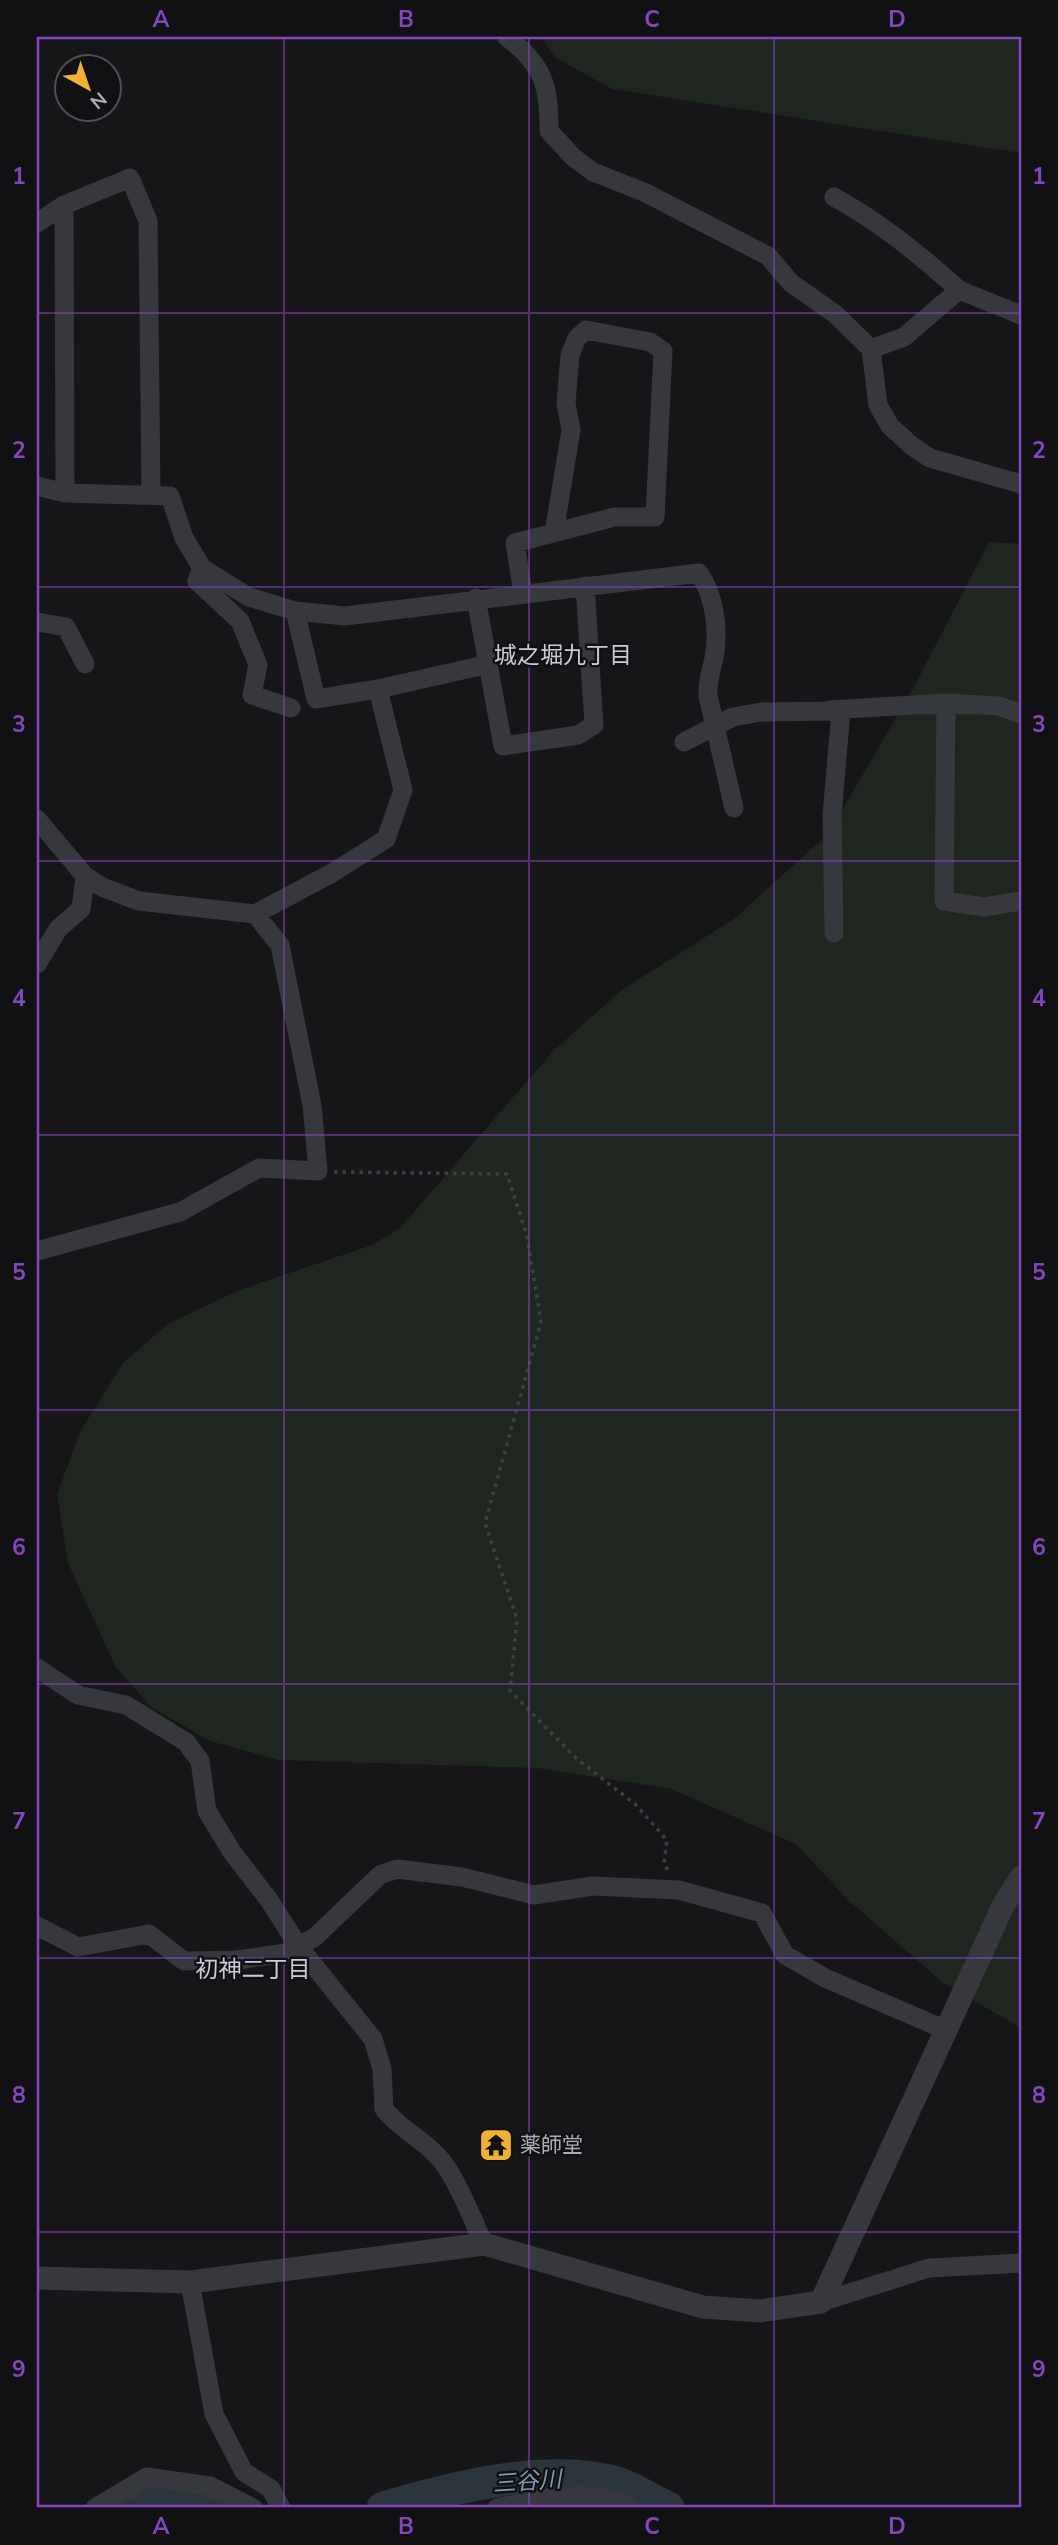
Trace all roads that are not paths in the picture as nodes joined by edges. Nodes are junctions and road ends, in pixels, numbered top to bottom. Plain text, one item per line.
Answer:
1 (507, 37) edge
2 (834, 197) dead end
3 (64, 205) junction
4 (37, 223) edge
5 (959, 290) junction
6 (1021, 315) edge
7 (871, 349) junction
8 (1021, 484) edge
9 (37, 486) edge
10 (65, 493) junction
11 (151, 493) junction
12 (554, 533) junction
13 (202, 568) junction
14 (584, 586) junction
15 (523, 593) junction
16 (476, 598) junction
17 (295, 611) junction
18 (37, 622) edge
19 (85, 664) dead end
20 (489, 664) junction
21 (378, 689) junction
22 (946, 703) junction
23 (291, 708) dead end
24 (841, 711) junction
25 (1021, 714) edge
26 (718, 727) junction
27 (684, 742) dead end
28 (734, 808) dead end
29 (37, 818) edge
30 (85, 876) junction
31 (1021, 901) edge
32 (256, 914) junction
33 (834, 933) dead end
34 (37, 964) edge
35 (37, 1251) edge
36 (37, 1668) edge
37 (1021, 1877) edge
38 (37, 1926) edge
39 (299, 1947) junction
40 (946, 2030) junction
41 (484, 2244) junction
42 (1021, 2263) edge
43 (37, 2278) edge
44 (190, 2282) junction
45 (821, 2302) junction
46 (95, 2508) edge
47 (253, 2508) edge
48 (281, 2508) edge
49 (497, 2508) edge
50 (630, 2508) edge

1 - 7 street
2 - 5 street
3 - 4 street
3 - 10 street
3 - 11 street
5 - 6 street
5 - 7 street
7 - 8 street
9 - 10 street
10 - 11 street
11 - 13 street
12 - 12 street
12 - 15 street
13 - 17 street
13 - 23 street
14 - 15 street
14 - 20 street
14 - 26 street
15 - 16 street
16 - 17 street
16 - 20 street
17 - 21 street
18 - 19 street
20 - 21 street
21 - 32 street
22 - 24 street
22 - 25 street
22 - 31 street
24 - 26 street
24 - 33 street
26 - 27 street
26 - 28 street
29 - 30 street
30 - 32 street
30 - 34 street
32 - 35 street
36 - 39 street
37 - 40 street
38 - 39 street
39 - 40 street
39 - 41 street
40 - 45 street
41 - 44 street
41 - 45 street
42 - 45 street
43 - 44 street
44 - 48 street
46 - 47 street
49 - 50 street

